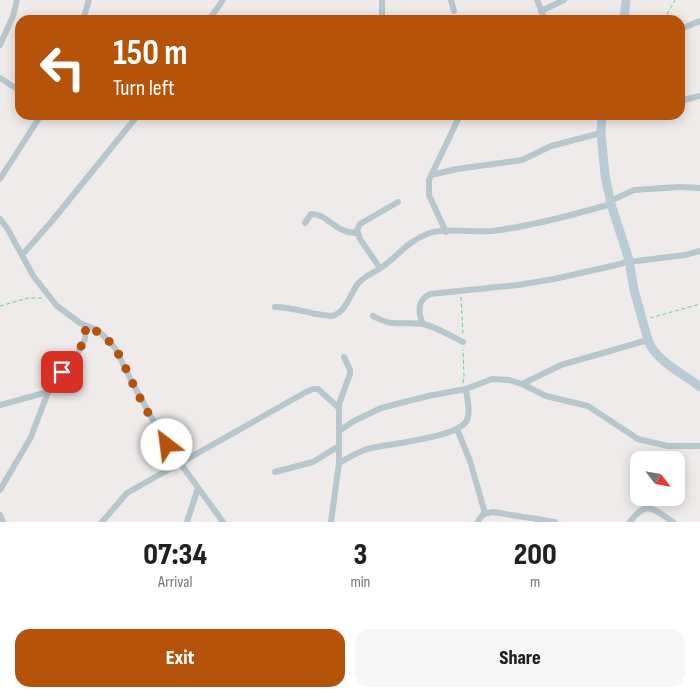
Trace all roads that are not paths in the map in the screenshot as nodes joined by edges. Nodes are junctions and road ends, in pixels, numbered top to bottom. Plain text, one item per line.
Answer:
1 (18, 0) edge
2 (89, 0) edge
3 (222, 0) edge
4 (382, 0) edge
5 (451, 0) edge
6 (537, 0) edge
7 (564, 0) edge
8 (626, 0) edge
9 (454, 11) dead end
10 (541, 11) junction
11 (84, 15) edge
12 (212, 15) edge
13 (382, 15) edge
14 (543, 15) edge
15 (624, 15) edge
16 (700, 20) edge
17 (685, 27) edge
18 (0, 45) edge
19 (0, 78) edge
20 (15, 88) edge
21 (700, 96) edge
22 (685, 100) edge
23 (38, 120) edge
24 (134, 120) edge
25 (458, 120) edge
26 (602, 120) edge
27 (601, 133) junction
28 (431, 175) junction
29 (0, 179) edge
30 (700, 188) edge
31 (398, 202) dead end
32 (610, 202) junction
33 (0, 219) edge
34 (305, 223) dead end
35 (446, 232) junction
36 (357, 233) junction
37 (700, 251) edge
38 (22, 255) junction
39 (629, 261) junction
40 (380, 268) junction
41 (274, 307) dead end
42 (373, 316) dead end
43 (423, 324) junction
44 (86, 326) junction
45 (648, 340) junction
46 (463, 342) dead end
47 (344, 357) dead end
48 (522, 384) junction
49 (700, 387) edge
50 (466, 390) junction
51 (48, 392) junction
52 (0, 405) edge
53 (339, 408) junction
54 (457, 429) junction
55 (339, 431) junction
56 (339, 446) junction
57 (700, 446) edge
58 (180, 463) junction
59 (340, 463) junction
60 (275, 472) dead end
61 (198, 488) junction
62 (0, 490) edge
63 (485, 513) junction
64 (0, 515) edge
65 (3, 522) edge
66 (102, 522) edge
67 (187, 522) edge
68 (223, 522) edge
69 (330, 522) edge
70 (478, 522) edge
71 (555, 522) edge
72 (630, 522) edge
73 (673, 522) edge

1 - 18 street
2 - 11 street
3 - 12 street
4 - 13 street
5 - 9 street
6 - 10 street
7 - 10 street
8 - 15 street
10 - 14 street
16 - 17 street
19 - 20 street
21 - 22 street
23 - 29 street
24 - 38 street
25 - 28 street
26 - 27 street
27 - 28 street
27 - 32 street
28 - 35 street
30 - 32 street
31 - 36 street
32 - 35 street
32 - 39 street
33 - 38 street
34 - 36 street
35 - 40 street
36 - 40 street
37 - 39 street
38 - 44 street
39 - 43 street
39 - 45 street
40 - 41 street
42 - 43 street
43 - 46 street
44 - 51 street
44 - 58 street
45 - 48 street
45 - 49 street
47 - 53 street
48 - 50 street
48 - 57 street
50 - 54 street
50 - 55 street
51 - 52 street
51 - 62 street
53 - 55 street
53 - 58 street
54 - 59 street
54 - 63 street
55 - 56 street
56 - 59 street
56 - 60 street
58 - 61 street
58 - 66 street
59 - 69 street
61 - 67 street
61 - 68 street
63 - 70 street
63 - 71 street
64 - 65 street
72 - 73 street

